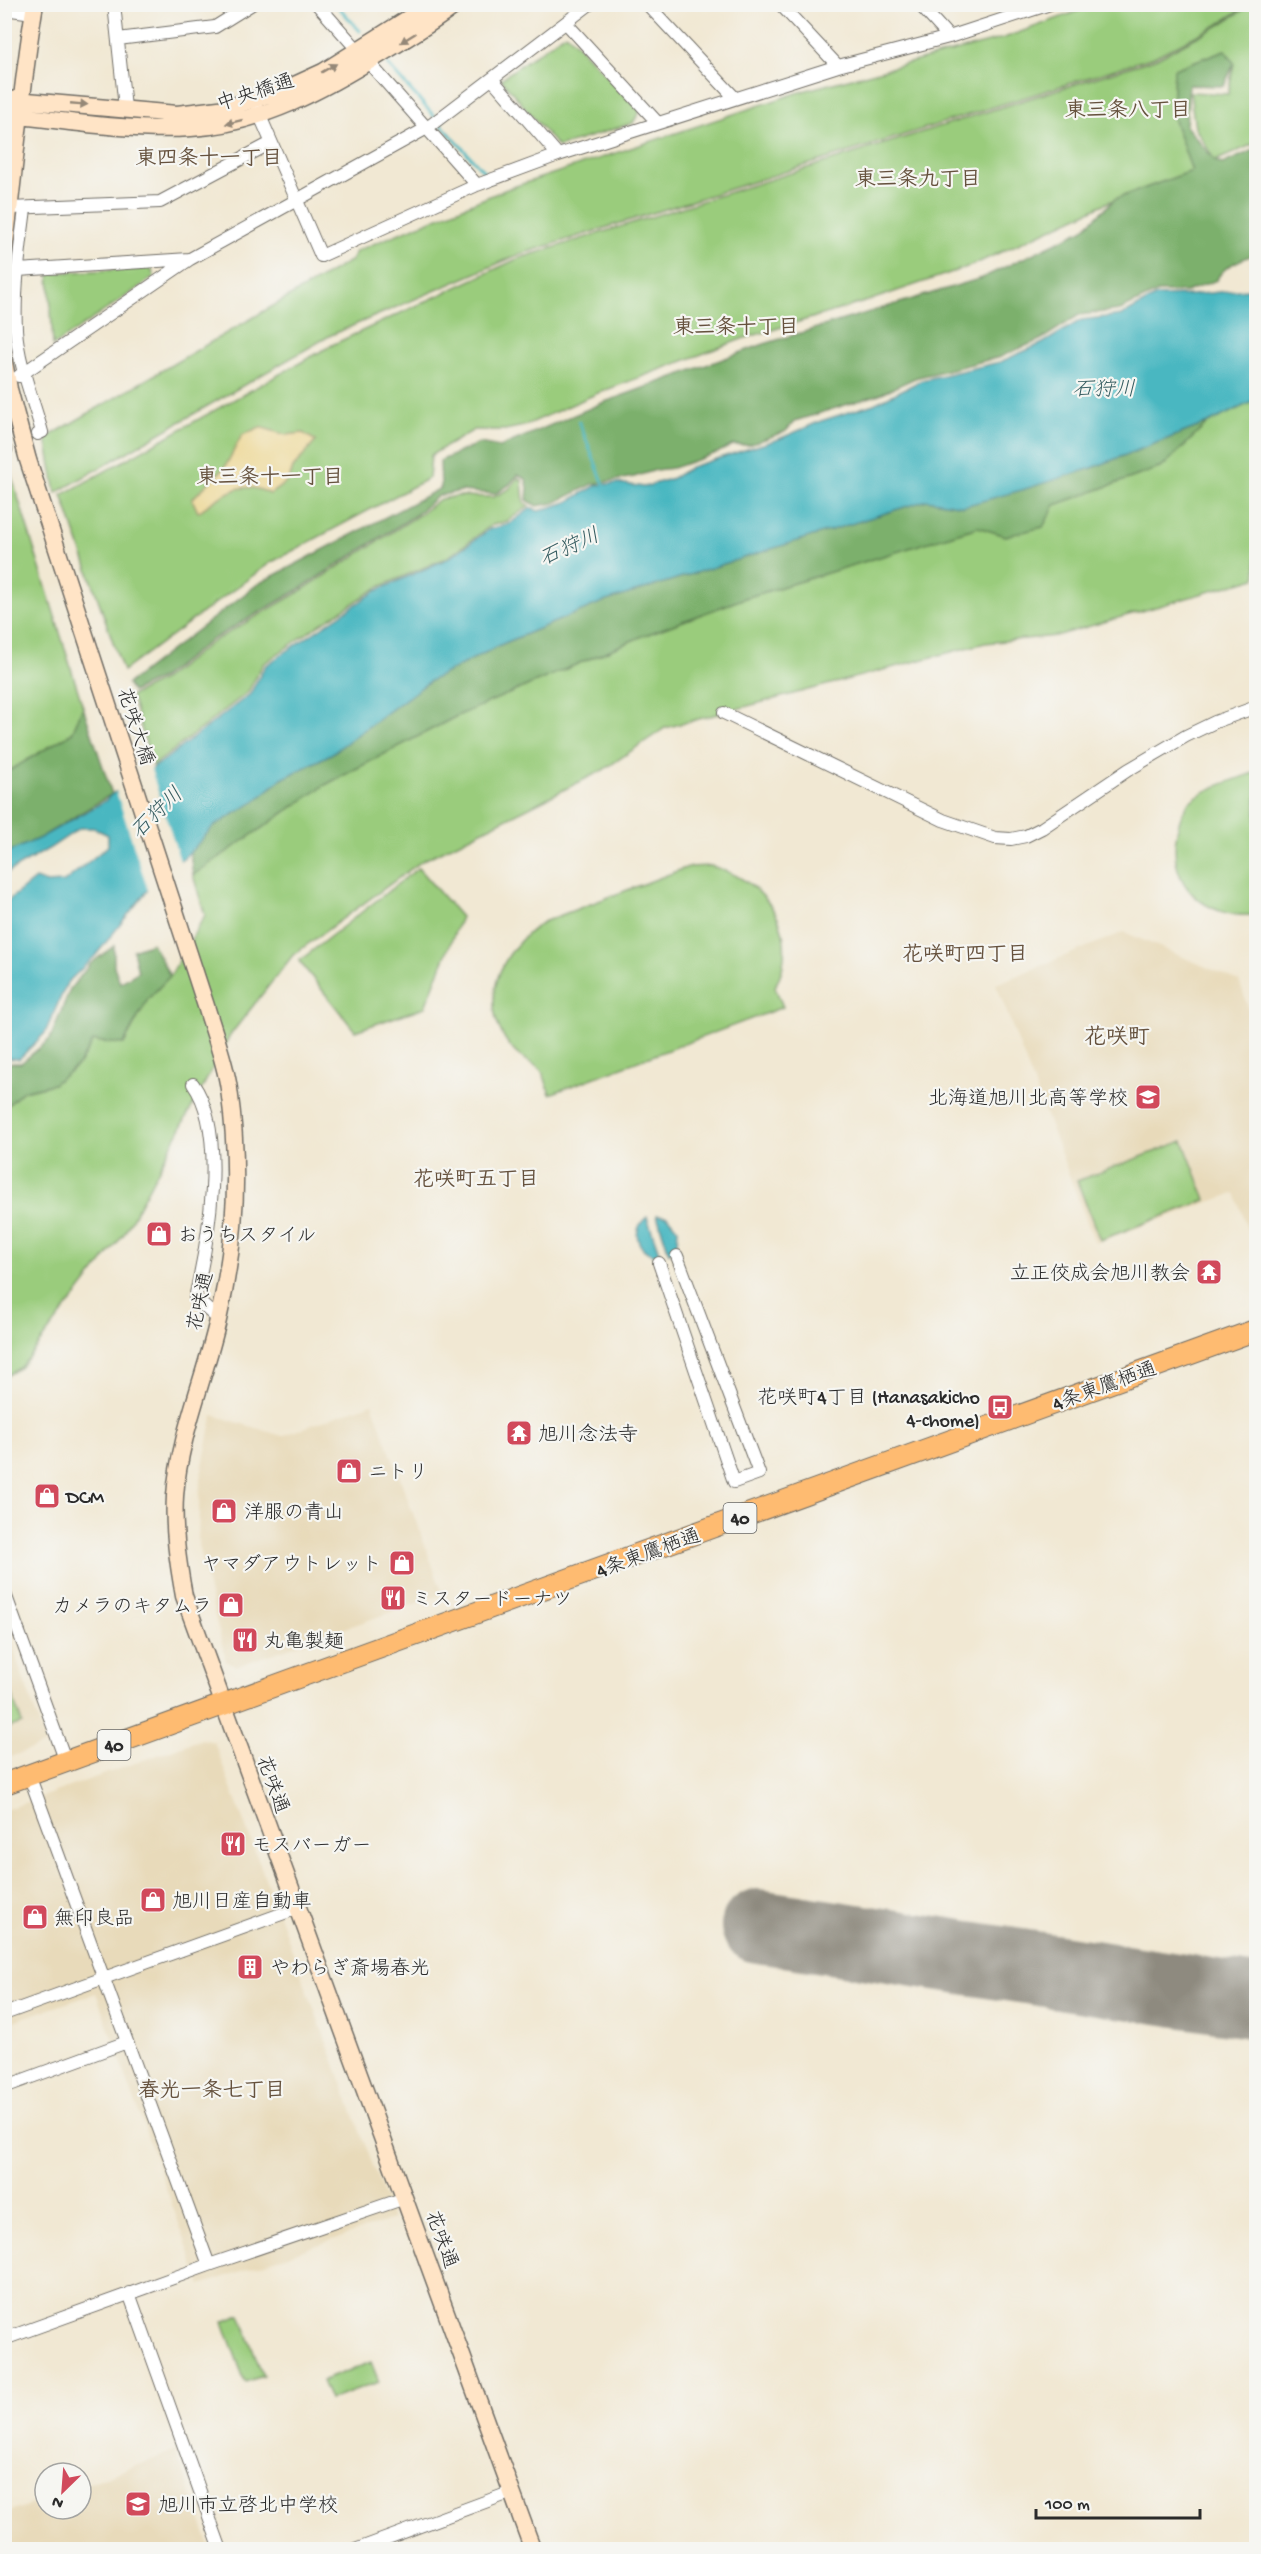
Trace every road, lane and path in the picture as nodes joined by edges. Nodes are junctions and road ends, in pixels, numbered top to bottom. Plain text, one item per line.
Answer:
1 (114, 4) edge
2 (252, 4) edge
3 (317, 4) edge
4 (430, 4) edge
5 (457, 4) edge
6 (590, 4) edge
7 (647, 4) edge
8 (919, 4) edge
9 (1050, 4) edge
10 (781, 5) edge
11 (1037, 7) edge
12 (34, 8) edge
13 (4, 9) edge
14 (566, 23) junction
15 (949, 37) junction
16 (118, 39) junction
17 (363, 57) junction
18 (838, 66) junction
19 (492, 79) junction
20 (735, 98) junction
21 (13, 107) edge
22 (256, 107) junction
23 (125, 108) junction
24 (435, 122) junction
25 (657, 122) junction
26 (271, 143) junction
27 (558, 155) junction
28 (477, 185) junction
29 (298, 199) junction
30 (12, 206) edge
31 (4, 251) edge
32 (190, 259) junction
33 (18, 270) junction
34 (4, 362) edge
35 (22, 374) junction
36 (38, 434) dead end
37 (1257, 707) edge
38 (724, 713) dead end
39 (206, 1006) joint
40 (193, 1084) dead end
41 (677, 1256) dead end
42 (659, 1263) dead end
43 (218, 1319) junction
44 (1257, 1330) edge
45 (4, 1591) edge
46 (224, 1706) junction
47 (66, 1762) junction
48 (29, 1775) junction
49 (4, 1784) edge
50 (297, 1908) junction
51 (104, 1979) junction
52 (4, 2014) edge
53 (127, 2042) junction
54 (4, 2087) edge
55 (405, 2198) junction
56 (208, 2265) junction
57 (129, 2294) junction
58 (4, 2340) edge
59 (512, 2492) junction
60 (221, 2550) edge
61 (355, 2550) edge
62 (533, 2550) edge

1 - 16 street
2 - 16 street
3 - 17 street
4 - 17 street, 中央橋通
5 -> 17 street, 中央橋通
6 - 14 street
7 - 20 street
8 - 15 street
9 - 11 street
10 - 18 street
11 - 15 street
12 - 13 street
12 - 21 street
14 - 19 street
14 - 25 street
15 - 18 street
16 - 23 street
17 - 22 street, 中央橋通
17 - 24 street
18 - 20 street
19 - 24 street
19 - 27 street
20 - 25 street
22 -> 21 street, 中央橋通
21 -> 23 street, 中央橋通
21 - 30 street
22 - 23 street, 中央橋通
22 - 26 street
24 - 28 street
24 - 29 street
25 - 27 street
26 - 29 street
26 - 30 street
27 - 28 street
28 - 29 street
29 - 32 street
30 - 31 street
30 - 33 street
32 - 33 street
32 - 35 street
33 - 35 street
34 - 39 street, 花咲大橋
35 - 36 street
37 - 38 street
39 - 43 street, 花咲通
40 - 43 street
41 - 42 street
43 - 46 street, 花咲通
44 - 46 highway, 4条東鷹栖通 / 40
45 - 47 street
46 - 47 highway, 4条東鷹栖通 / 40
46 - 50 street, 花咲通
47 - 48 highway, 4条東鷹栖通 / 40
48 - 49 highway, 4条東鷹栖通 / 40
48 - 51 street
50 - 51 street
50 - 55 street, 花咲通
51 - 52 street
51 - 53 street
53 - 54 street
53 - 56 street
55 - 56 street
55 - 59 street, 花咲通
56 - 57 street
57 - 58 street
57 - 60 street
59 - 61 street
59 - 62 street, 花咲通

